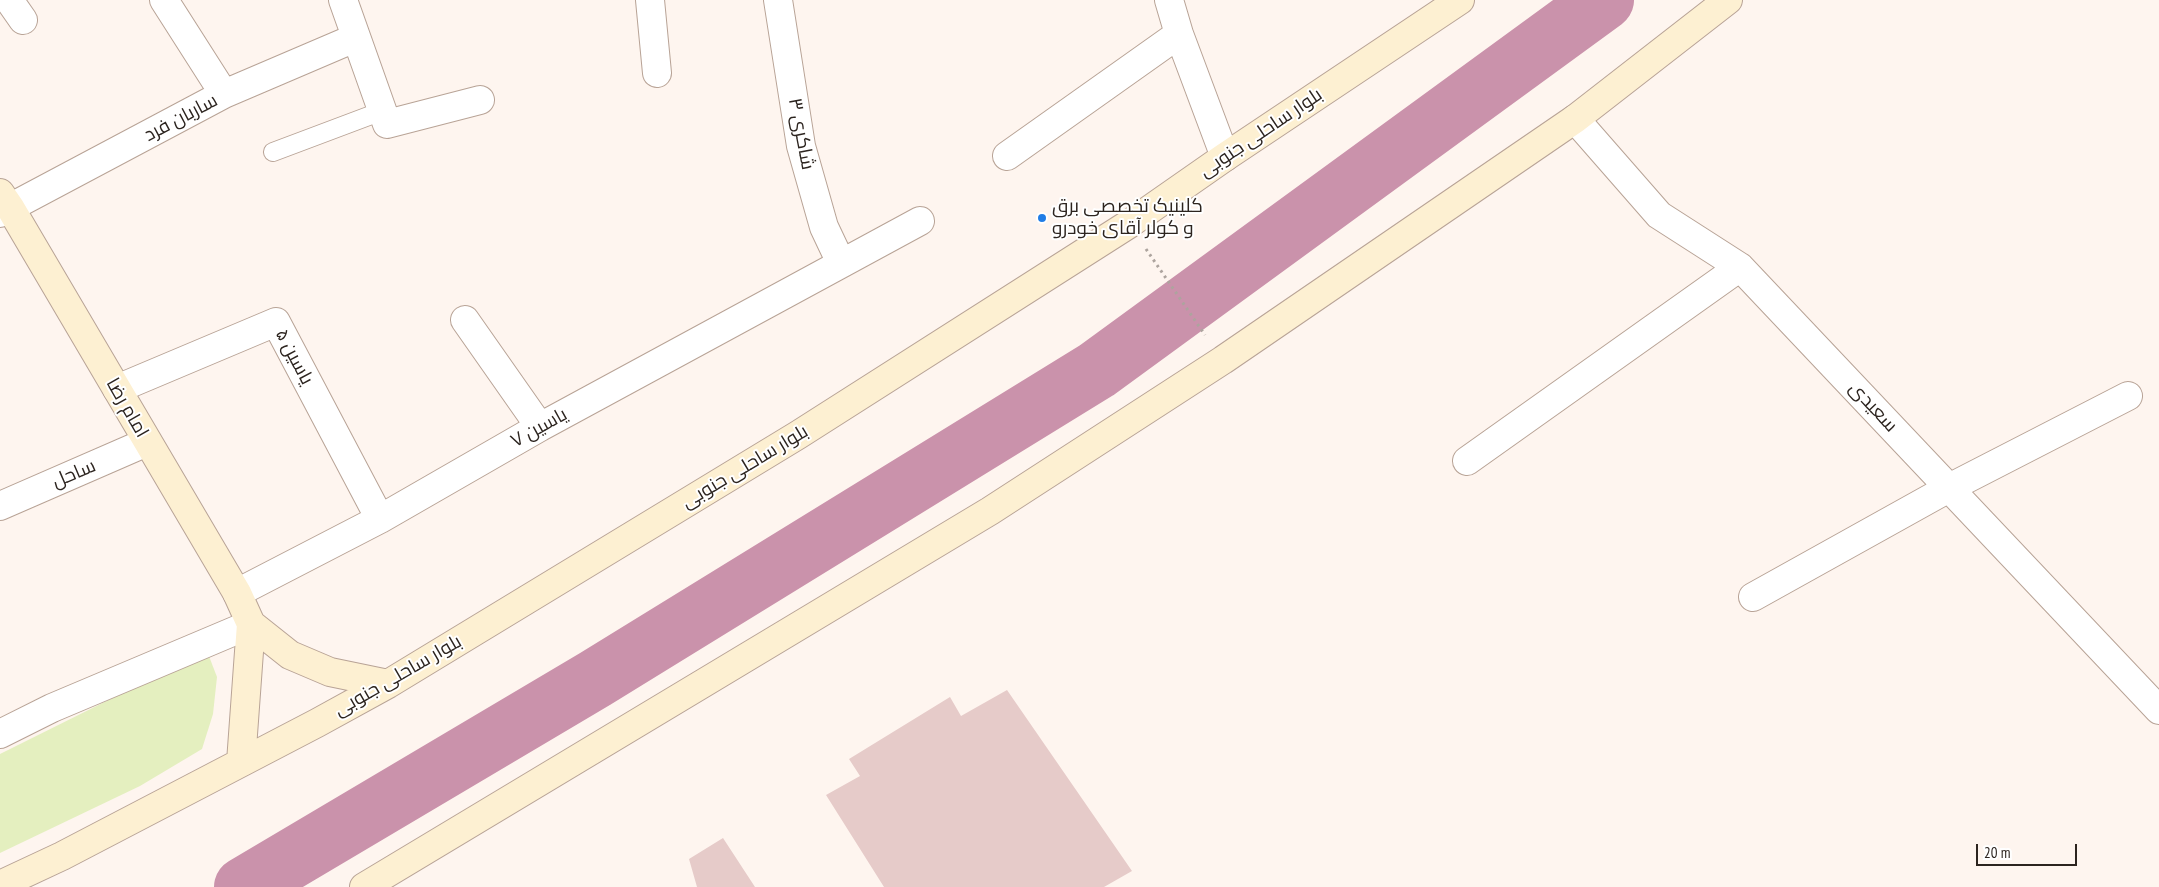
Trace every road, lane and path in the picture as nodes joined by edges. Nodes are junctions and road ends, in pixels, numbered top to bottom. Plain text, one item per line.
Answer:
1 (164, 0) edge
2 (343, 0) edge
3 (650, 0) edge
4 (778, 0) edge
5 (1169, 0) edge
6 (1460, 0) edge
7 (1728, 0) edge
8 (1179, 34) junction
9 (355, 38) junction
10 (657, 74) dead end
11 (224, 94) junction
12 (480, 100) dead end
13 (382, 111) junction
14 (1575, 119) junction
15 (273, 152) dead end
16 (1007, 156) dead end
17 (1225, 157) junction
18 (4, 205) edge
19 (920, 221) dead end
20 (1129, 224) junction
21 (841, 263) junction
22 (1740, 267) junction
23 (465, 320) dead end
24 (1223, 360) junction
25 (116, 390) junction
26 (2128, 396) dead end
27 (540, 427) junction
28 (147, 442) junction
29 (1467, 461) dead end
30 (1949, 488) junction
31 (0, 506) edge
32 (380, 519) junction
33 (236, 593) junction
34 (1753, 597) dead end
35 (251, 624) junction
36 (388, 684) junction
37 (2159, 710) edge
38 (0, 734) edge
39 (241, 762) junction
40 (0, 885) edge
41 (364, 887) edge

1 - 11 street
2 - 9 street
3 - 10 street
4 - 21 street, شاکری ۳
5 - 8 street
6 - 17 main road, بلوار ساحلی جنوبی
7 - 14 main road
8 - 16 street
8 - 17 street
9 - 11 street, ساربان فرد
9 - 13 street
11 - 18 street, ساربان فرد
12 - 13 street
13 - 15 lane
14 - 22 street, سعیدی
14 - 24 main road
17 - 20 main road, بلوار ساحلی جنوبی
18 - 25 main road, امام رضا
19 - 21 street, یاسین ۷
20 - 24 path
20 - 36 main road, بلوار ساحلی جنوبی
21 - 27 street, یاسین ۷
22 - 29 street
22 - 30 street, سعیدی
23 - 27 street
24 - 41 main road
25 - 28 main road, امام رضا
25 - 32 street, یاسین ۵
26 - 30 street
27 - 32 street, یاسین ۷
28 - 31 street, ساحل
28 - 33 main road, امام رضا
30 - 34 street
30 - 37 street, سعیدی
32 - 33 street, یاسین ۷
33 - 35 main road, امام رضا
35 - 36 main road
35 - 38 street
35 - 39 main road
36 - 39 main road, بلوار ساحلی جنوبی
39 - 40 main road, بلوار ساحلی جنوبی

